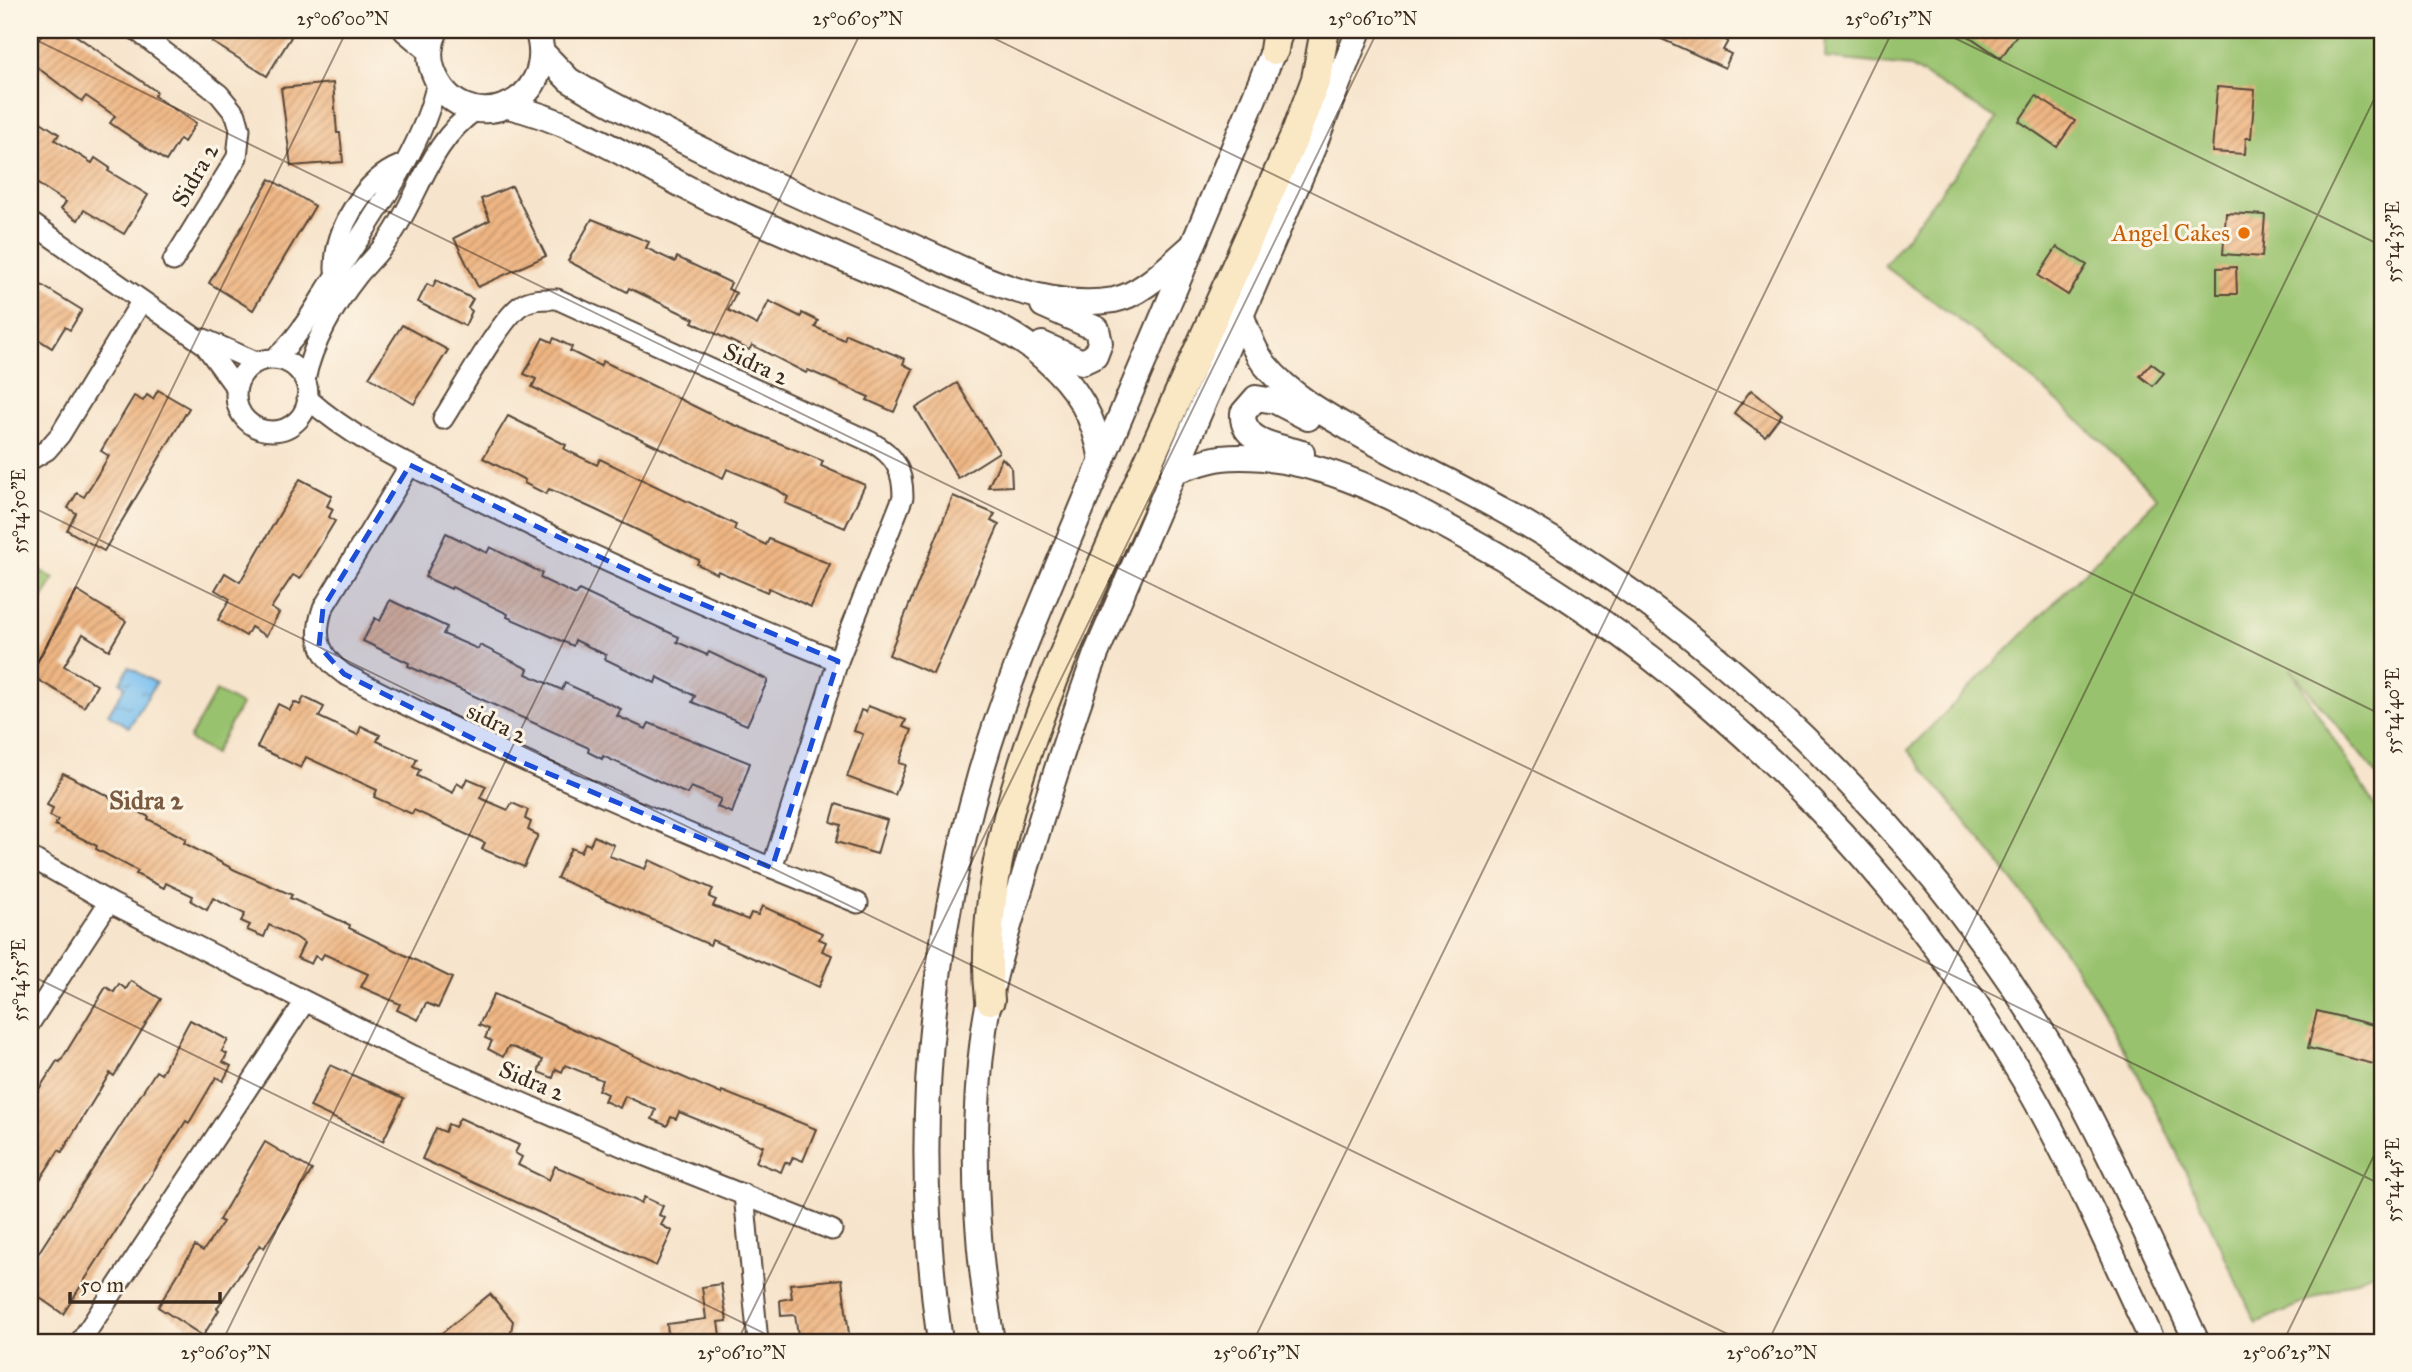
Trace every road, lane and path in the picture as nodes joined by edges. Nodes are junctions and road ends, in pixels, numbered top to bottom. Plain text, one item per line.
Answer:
1 (136, 30) edge
2 (406, 30) edge
3 (1325, 30) edge
4 (1359, 30) edge
5 (1278, 37) edge
6 (433, 40) edge
7 (540, 41) edge
8 (437, 82) junction
9 (508, 106) junction
10 (476, 110) junction
11 (30, 222) edge
12 (1195, 243) junction
13 (173, 261) dead end
14 (1018, 290) junction
15 (141, 302) junction
16 (1241, 314) junction
17 (190, 333) junction
18 (1018, 338) junction
19 (266, 360) junction
20 (236, 388) junction
21 (306, 389) junction
22 (443, 419) dead end
23 (295, 422) junction
24 (352, 433) junction
25 (1385, 449) junction
26 (30, 460) edge
27 (1102, 461) junction
28 (410, 465) junction
29 (1174, 471) junction
30 (1362, 485) junction
31 (838, 662) junction
32 (30, 857) edge
33 (772, 868) junction
34 (110, 902) junction
35 (858, 903) dead end
36 (990, 1000) junction
37 (304, 1003) junction
38 (30, 1023) edge
39 (744, 1194) junction
40 (832, 1230) dead end
41 (2182, 1311) junction
42 (2149, 1335) edge
43 (80, 1342) edge
44 (758, 1342) edge
45 (940, 1342) edge
46 (992, 1342) edge
47 (2197, 1342) edge

1 - 13 street, Sidra 2
2 - 6 street
3 - 36 main road
4 - 16 street
5 - 12 street
6 - 8 street
7 - 9 street
7 - 14 street
8 - 10 street
8 - 19 street
9 - 10 street
9 - 18 street
10 - 21 street
11 - 15 street
12 - 14 street
12 - 27 street
14 - 18 street
15 - 17 street
15 - 26 street
16 - 25 street
16 - 29 street
17 - 19 street
17 - 20 street
18 - 27 street
19 - 20 street
19 - 21 street
20 - 23 street
21 - 23 street
21 - 24 street
22 - 31 street, Sidra 2
23 - 24 street
24 - 28 street
25 - 30 street
25 - 41 street
27 - 45 street
28 - 31 street
28 - 33 street, sidra 2
29 - 30 street
29 - 36 street
30 - 42 street
31 - 33 street, Sidra 2
32 - 34 street, Sidra 2
33 - 35 street, sidra 2
34 - 37 street, Sidra 2
34 - 38 street
36 - 46 street
37 - 39 street, Sidra 2
37 - 43 street
39 - 40 street, Sidra 2
39 - 44 street
41 - 42 street
41 - 47 street

